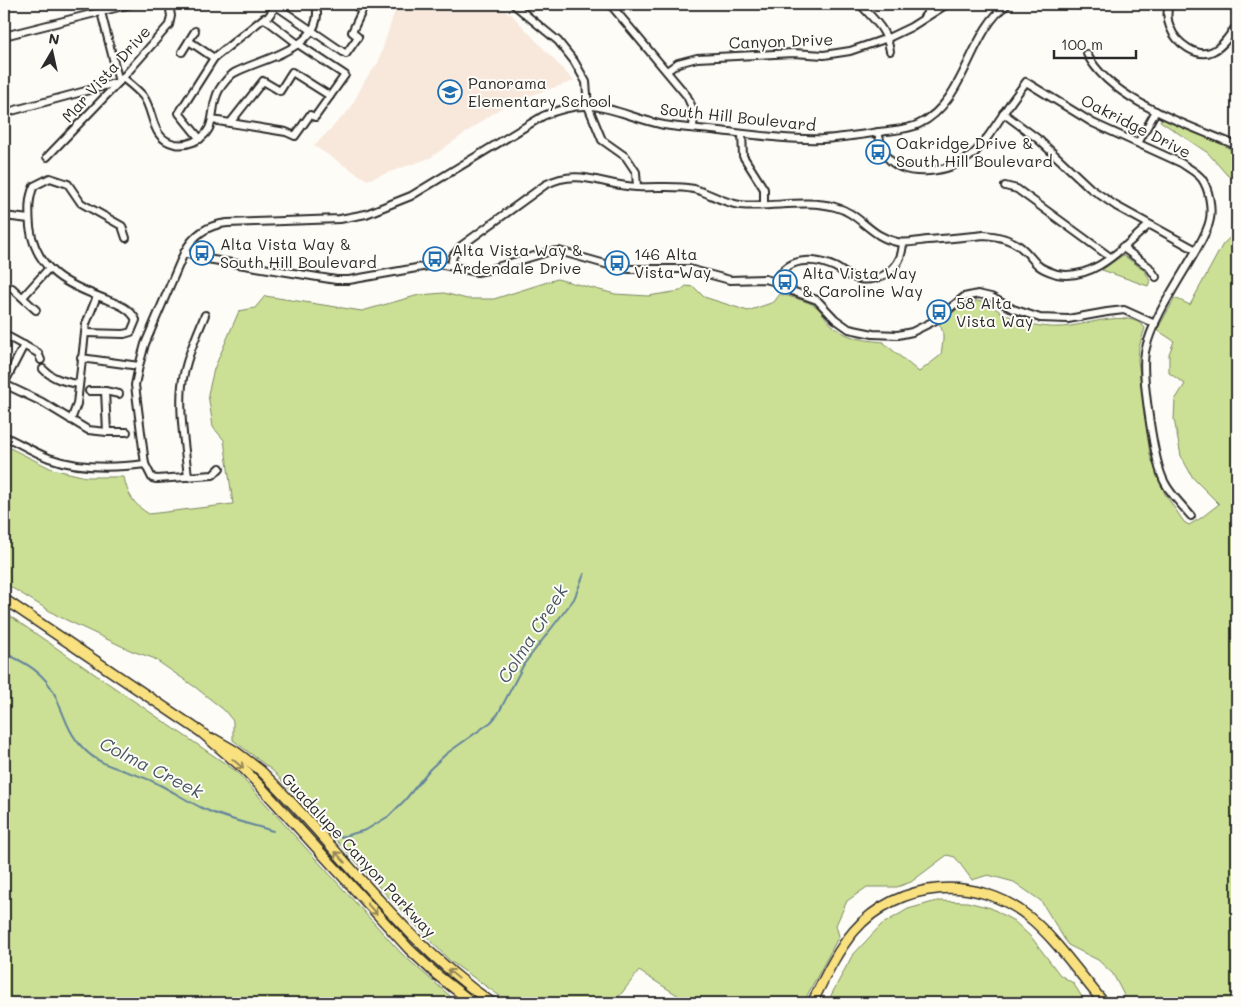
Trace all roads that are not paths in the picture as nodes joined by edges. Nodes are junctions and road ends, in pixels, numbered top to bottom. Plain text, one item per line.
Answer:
1 (99, 4) edge
2 (131, 4) edge
3 (169, 4) edge
4 (316, 4) edge
5 (361, 4) edge
6 (513, 4) edge
7 (610, 4) edge
8 (860, 4) edge
9 (934, 4) edge
10 (947, 4) edge
11 (1008, 4) edge
12 (1168, 4) edge
13 (101, 11) junction
14 (266, 20) junction
15 (922, 20) junction
16 (1237, 25) edge
17 (195, 31) dead end
18 (312, 32) junction
19 (4, 36) edge
20 (888, 38) junction
21 (189, 41) junction
22 (298, 44) junction
23 (890, 51) dead end
24 (182, 52) dead end
25 (1087, 54) dead end
26 (214, 58) junction
27 (667, 71) junction
28 (121, 80) junction
29 (330, 96) junction
30 (588, 106) junction
31 (1156, 111) junction
32 (4, 112) edge
33 (1003, 113) junction
34 (212, 120) junction
35 (230, 123) junction
36 (693, 128) junction
37 (878, 132) junction
38 (742, 134) junction
39 (200, 139) junction
40 (1138, 142) junction
41 (1237, 148) edge
42 (47, 157) dead end
43 (1005, 186) dead end
44 (637, 187) junction
45 (764, 204) junction
46 (4, 216) edge
47 (29, 219) junction
48 (1149, 225) junction
49 (4, 226) edge
50 (126, 238) dead end
51 (903, 243) junction
52 (1122, 248) junction
53 (1196, 250) junction
54 (184, 253) junction
55 (1110, 257) junction
56 (451, 265) junction
57 (49, 268) junction
58 (1156, 277) dead end
59 (776, 282) junction
60 (12, 288) dead end
61 (97, 296) junction
62 (23, 298) junction
63 (36, 310) dead end
64 (205, 315) dead end
65 (1155, 324) junction
66 (85, 333) junction
67 (5, 335) edge
68 (24, 345) junction
69 (81, 358) junction
70 (41, 360) dead end
71 (138, 366) junction
72 (43, 369) dead end
73 (4, 384) edge
74 (79, 384) junction
75 (89, 390) dead end
76 (105, 391) junction
77 (119, 394) dead end
78 (71, 420) junction
79 (107, 432) junction
80 (127, 432) dead end
81 (4, 436) edge
82 (145, 464) junction
83 (220, 468) dead end
84 (188, 477) junction
85 (1191, 516) dead end
86 (4, 599) edge
87 (201, 732) junction
88 (472, 1003) edge
89 (492, 1003) edge
90 (812, 1003) edge
91 (1104, 1003) edge

1 - 13 street
2 - 13 street
3 - 28 street, Mar Vista Drive
4 - 18 street
5 - 18 street
6 - 30 street
7 - 27 street
8 - 20 street
9 - 15 street, Canyon Drive
10 - 15 street, Canyon Drive
11 - 37 street, South Hill Boulevard
12 - 16 street
13 - 19 street
13 - 28 street
14 - 18 street
14 - 22 street
14 - 26 street
15 - 20 street, Canyon Drive
17 - 21 street
18 - 22 street
20 - 23 street
20 - 27 street, Canyon Drive
21 - 24 street
21 - 26 street
22 - 29 street
22 - 34 street
25 - 31 street
26 - 39 street
27 - 36 street
28 - 32 street
28 - 39 street
28 - 42 street, Mar Vista Drive
29 - 35 street
29 - 35 street
30 - 36 street, South Hill Boulevard
30 - 44 street
30 - 54 street, South Hill Boulevard
31 - 40 street
31 - 41 street
33 - 37 street, Oakridge Drive
33 - 40 street, Oakridge Drive
33 - 48 street
34 - 35 street
34 - 39 street
36 - 38 street, South Hill Boulevard
37 - 38 street, South Hill Boulevard
38 - 45 street
40 - 53 street, Oakridge Drive
43 - 55 street
44 - 45 street
44 - 56 street
45 - 51 street
46 - 47 street
46 - 49 street
47 - 50 street
47 - 57 street
48 - 52 street
48 - 53 street
51 - 55 street
51 - 59 street
52 - 55 street
52 - 58 street
53 - 65 street, Oakridge Drive
54 - 56 street
54 - 71 street, South Hill Boulevard
56 - 59 street
57 - 61 street
57 - 62 street
59 - 65 street
60 - 62 street
61 - 66 street
61 - 66 street
62 - 63 street
64 - 84 street
65 - 85 street, Oakridge Drive
66 - 69 street
67 - 68 street
68 - 70 street
68 - 73 street
69 - 71 street
69 - 74 street
71 - 82 street, South Hill Boulevard
72 - 74 street
73 - 78 street
74 - 78 street
75 - 76 street
76 - 77 street
76 - 79 street
78 - 79 street
79 - 80 street
81 - 82 street
82 - 84 street
83 - 84 street
86 - 87 main road, Guadalupe Canyon Parkway
87 -> 88 main road, Guadalupe Canyon Parkway
89 -> 87 main road, Guadalupe Canyon Parkway
90 - 91 main road

